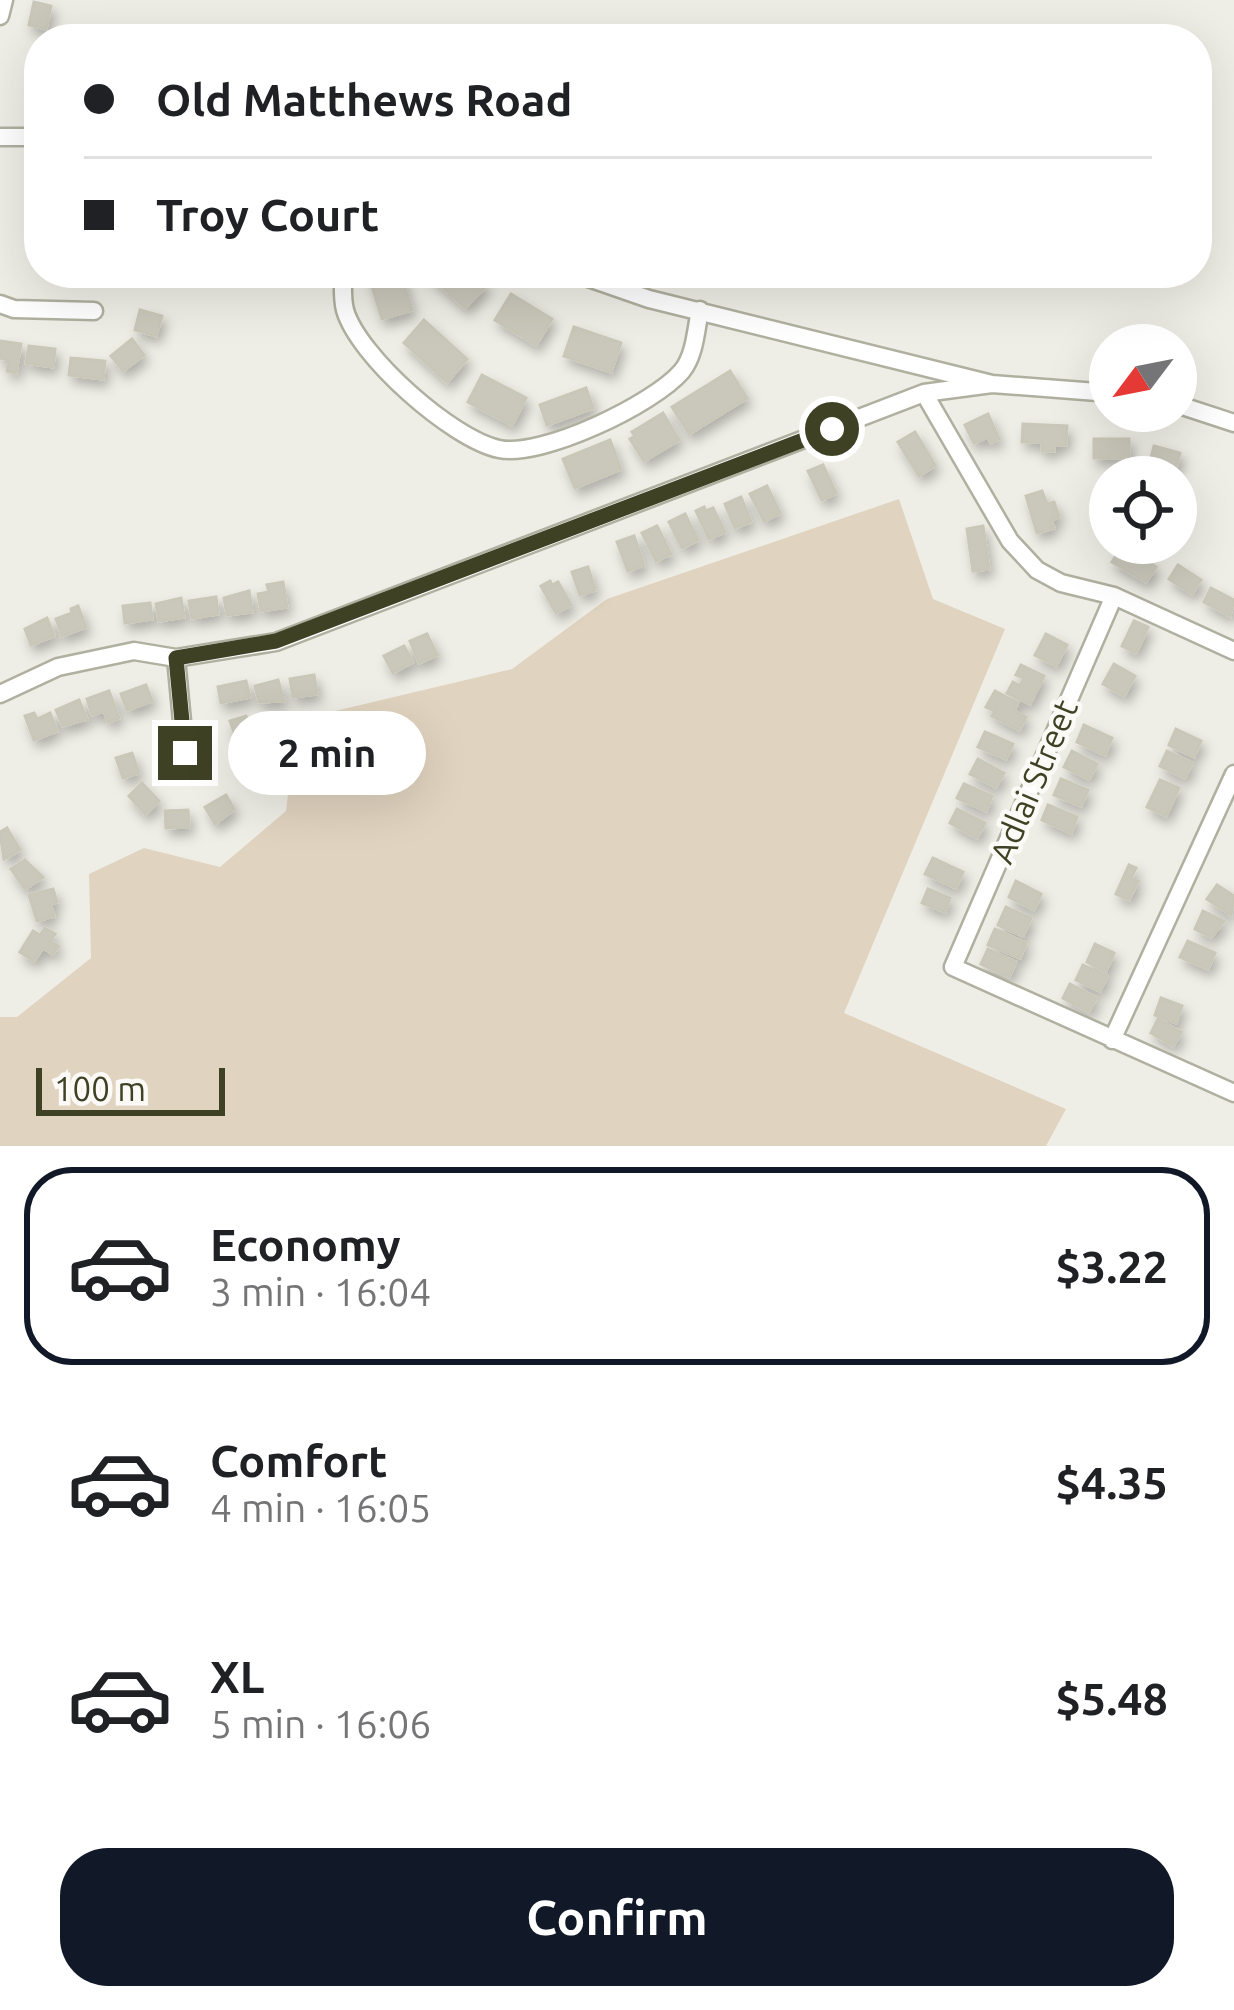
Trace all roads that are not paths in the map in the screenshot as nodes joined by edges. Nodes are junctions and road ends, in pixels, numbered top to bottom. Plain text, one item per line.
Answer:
1 (4, 0) edge
2 (0, 16) edge
3 (344, 288) edge
4 (619, 288) edge
5 (0, 304) edge
6 (700, 310) junction
7 (94, 311) dead end
8 (992, 384) junction
9 (1089, 391) edge
10 (924, 393) junction
11 (1197, 411) edge
12 (1234, 424) edge
13 (1114, 596) junction
14 (1234, 651) edge
15 (176, 658) junction
16 (0, 694) edge
17 (185, 753) dead end
18 (1234, 775) edge
19 (1112, 1040) junction
20 (1234, 1093) edge

1 - 2 street
3 - 6 street
4 - 6 street
5 - 7 street
6 - 8 street
8 - 9 street
8 - 10 street
10 - 13 street
10 - 15 street
11 - 12 street
13 - 14 street
13 - 19 street, Adlai Street
15 - 16 street
15 - 17 street
18 - 19 street
19 - 20 street

